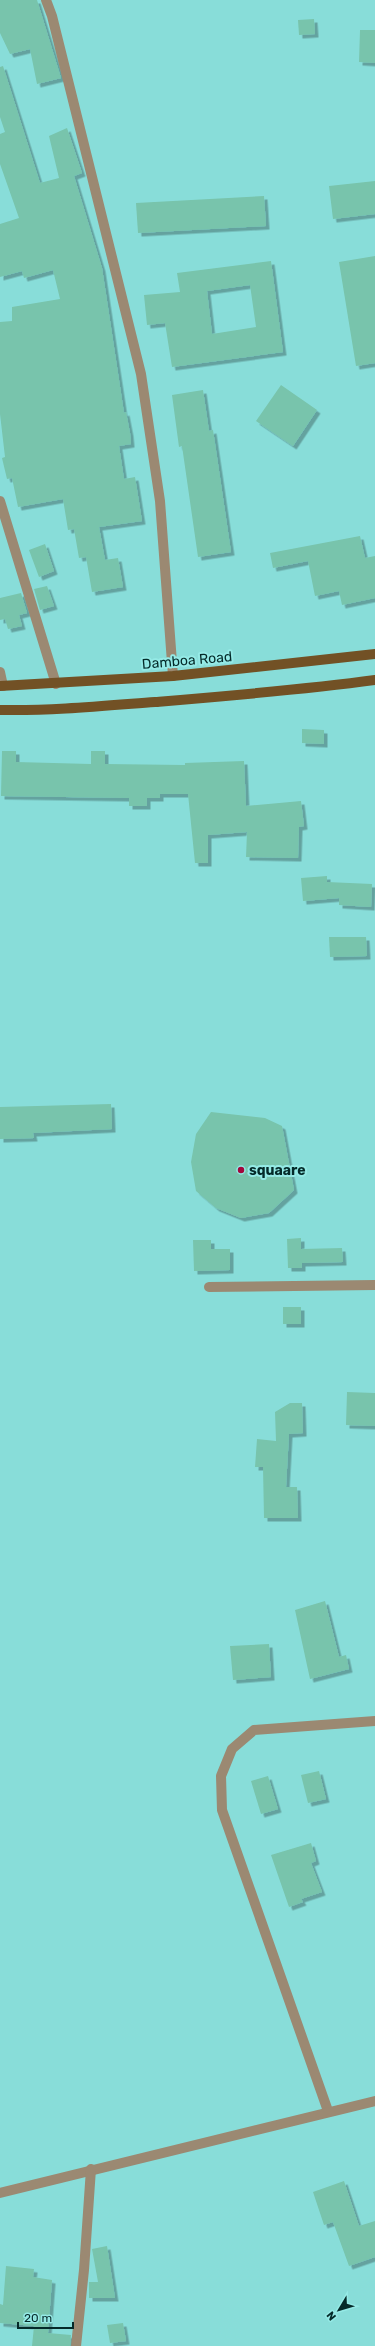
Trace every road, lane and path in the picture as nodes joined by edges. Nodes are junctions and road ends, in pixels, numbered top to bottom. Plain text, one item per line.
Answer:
1 (46, 0) edge
2 (0, 502) edge
3 (375, 654) edge
4 (0, 672) edge
5 (173, 676) junction
6 (375, 680) edge
7 (56, 684) junction
8 (1, 686) edge
9 (0, 710) edge
10 (375, 1285) edge
11 (209, 1287) dead end
12 (375, 1721) edge
13 (375, 2101) edge
14 (328, 2112) junction
15 (91, 2169) junction
16 (0, 2193) edge
17 (76, 2346) edge

1 - 5 street
2 - 7 street
3 - 5 main road, Damboa Road
4 - 8 street
5 - 7 main road, Damboa Road
6 - 9 main road
7 - 8 main road, Damboa Road
10 - 11 street
12 - 14 street
13 - 14 street
14 - 15 street
15 - 16 street
15 - 17 street

